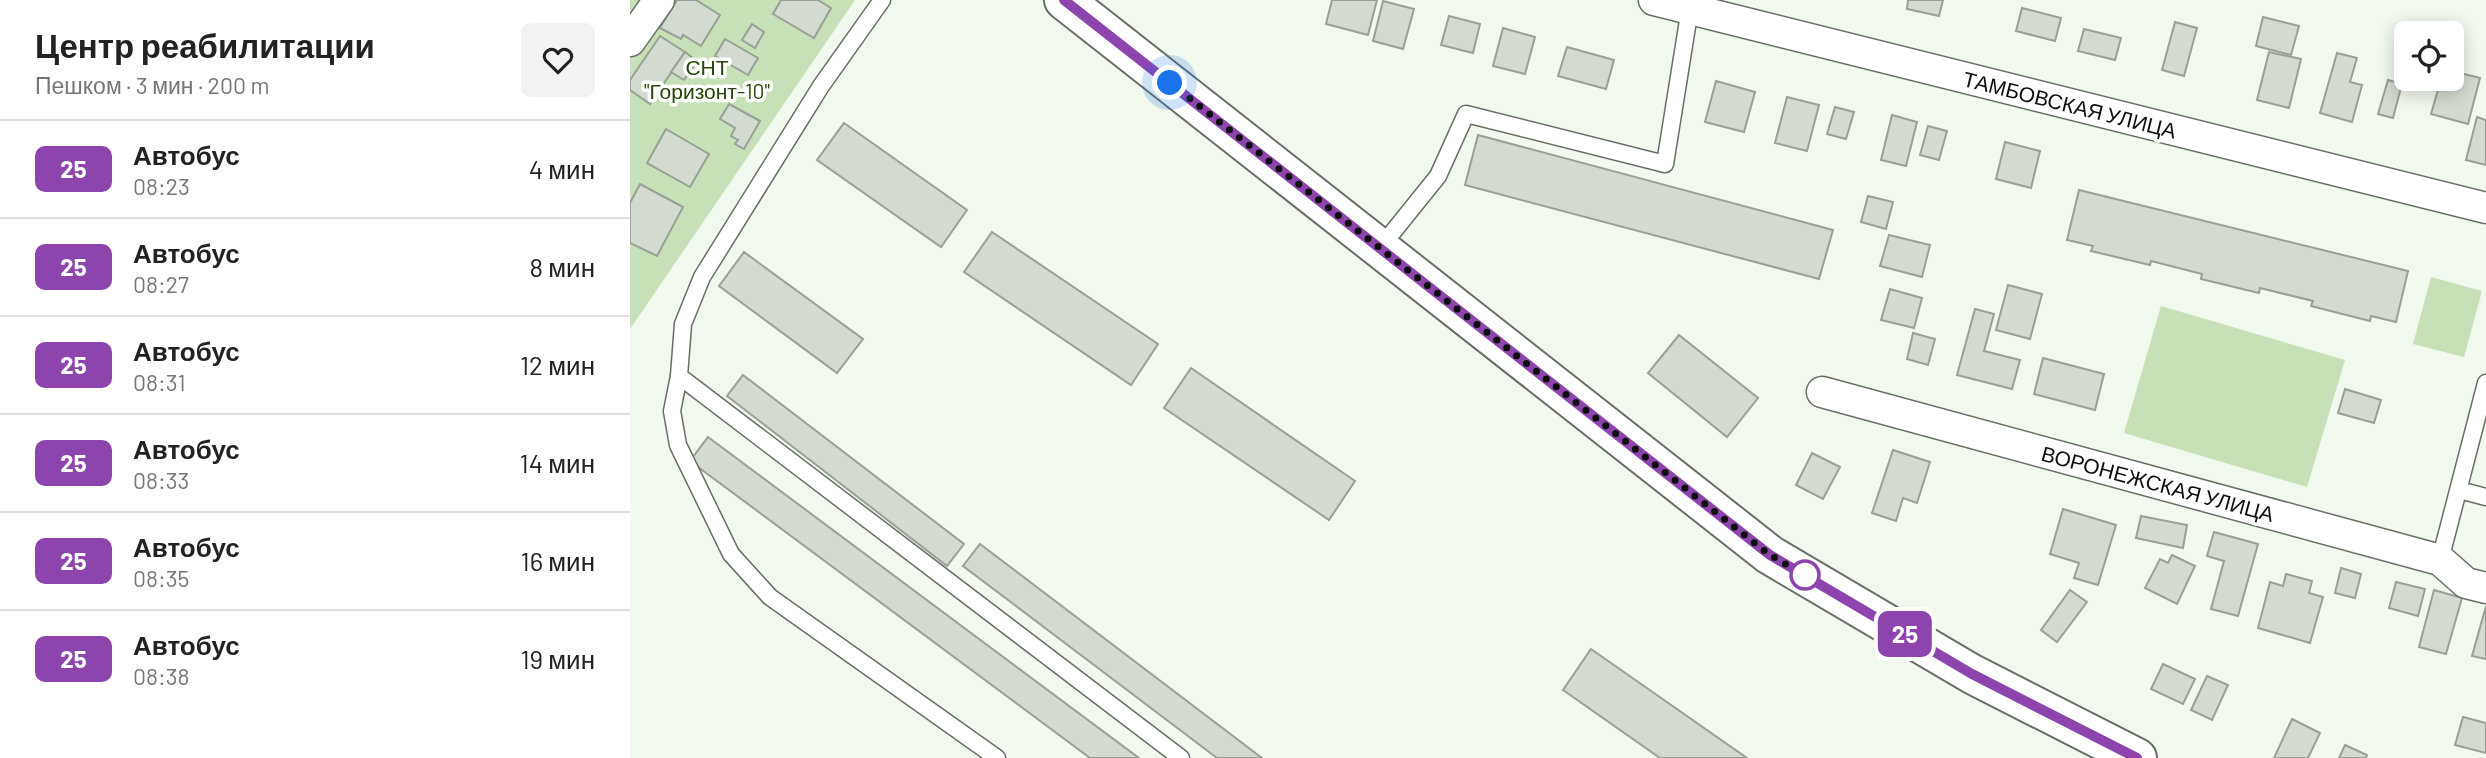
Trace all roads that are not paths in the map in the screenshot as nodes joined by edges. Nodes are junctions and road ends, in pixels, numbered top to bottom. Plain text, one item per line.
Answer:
1 (660, 0) edge
2 (882, 0) edge
3 (1064, 0) edge
4 (1670, 3) edge
5 (630, 41) edge
6 (2486, 208) edge
7 (1380, 248) junction
8 (679, 376) junction
9 (1822, 392) dead end
10 (2485, 394) edge
11 (2459, 490) junction
12 (2486, 498) edge
13 (2440, 560) junction
14 (2486, 588) edge
15 (997, 758) edge
16 (1181, 758) edge
17 (2137, 758) edge

1 - 5 street
2 - 8 lane
3 - 7 street
4 - 6 street, ТАМБОВСКАЯ УЛИЦА
4 - 7 lane
7 - 17 street
8 - 15 lane
8 - 16 lane
9 - 13 street, ВОРОНЕЖСКАЯ УЛИЦА
10 - 11 lane
11 - 12 lane
11 - 13 lane
13 - 14 street, ВОРОНЕЖСКАЯ УЛИЦА

